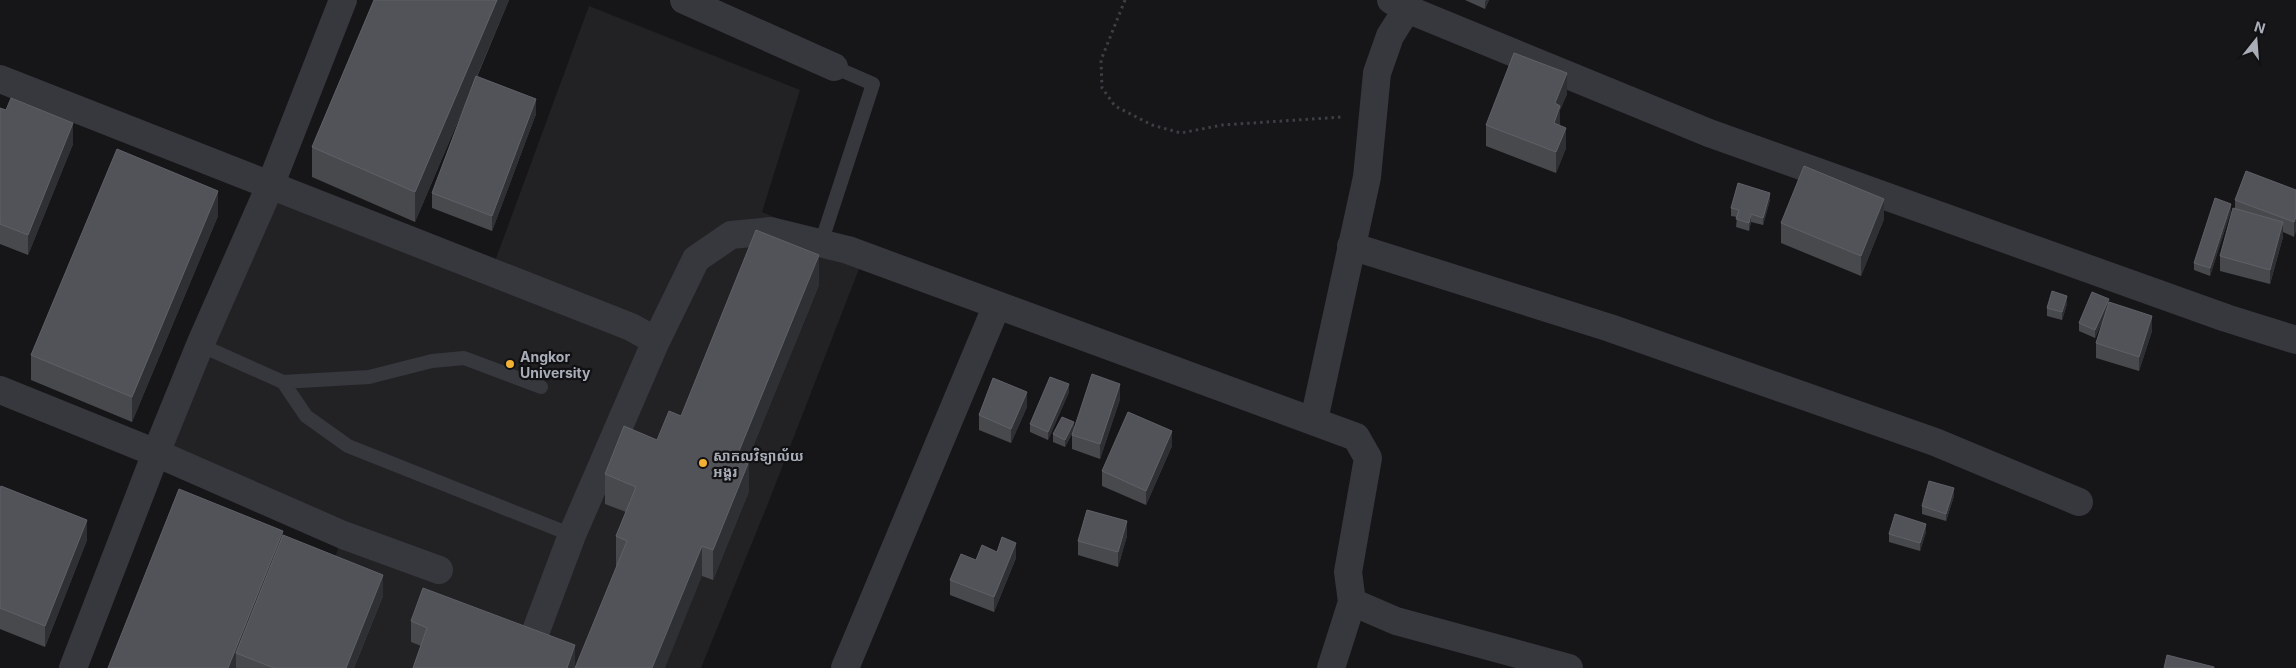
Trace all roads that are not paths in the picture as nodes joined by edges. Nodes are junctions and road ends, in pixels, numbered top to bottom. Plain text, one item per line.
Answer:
1 (343, 0) edge
2 (684, 0) edge
3 (1399, 4) edge
4 (834, 67) joint
5 (0, 79) edge
6 (270, 186) junction
7 (820, 243) junction
8 (1352, 246) junction
9 (998, 305) junction
10 (2296, 340) edge
11 (656, 341) junction
12 (200, 345) junction
13 (283, 382) junction
14 (540, 387) dead end
15 (0, 390) edge
16 (1314, 420) junction
17 (156, 453) junction
18 (2079, 502) dead end
19 (572, 535) junction
20 (439, 570) dead end
21 (1352, 602) junction
22 (531, 644) edge
23 (73, 668) edge
24 (845, 668) edge
25 (1331, 668) edge
26 (1569, 668) edge

1 - 6 street
2 - 4 street
3 - 8 street
3 - 10 street
4 - 7 lane
5 - 6 street
6 - 11 street
6 - 12 street
7 - 9 street
7 - 11 street
8 - 16 street
8 - 18 street
9 - 16 street
9 - 24 street
11 - 19 street
12 - 13 lane
12 - 17 street
13 - 14 lane
13 - 19 lane
15 - 17 street
16 - 21 street
17 - 20 street
17 - 23 street
19 - 22 street
21 - 25 street
21 - 26 street

